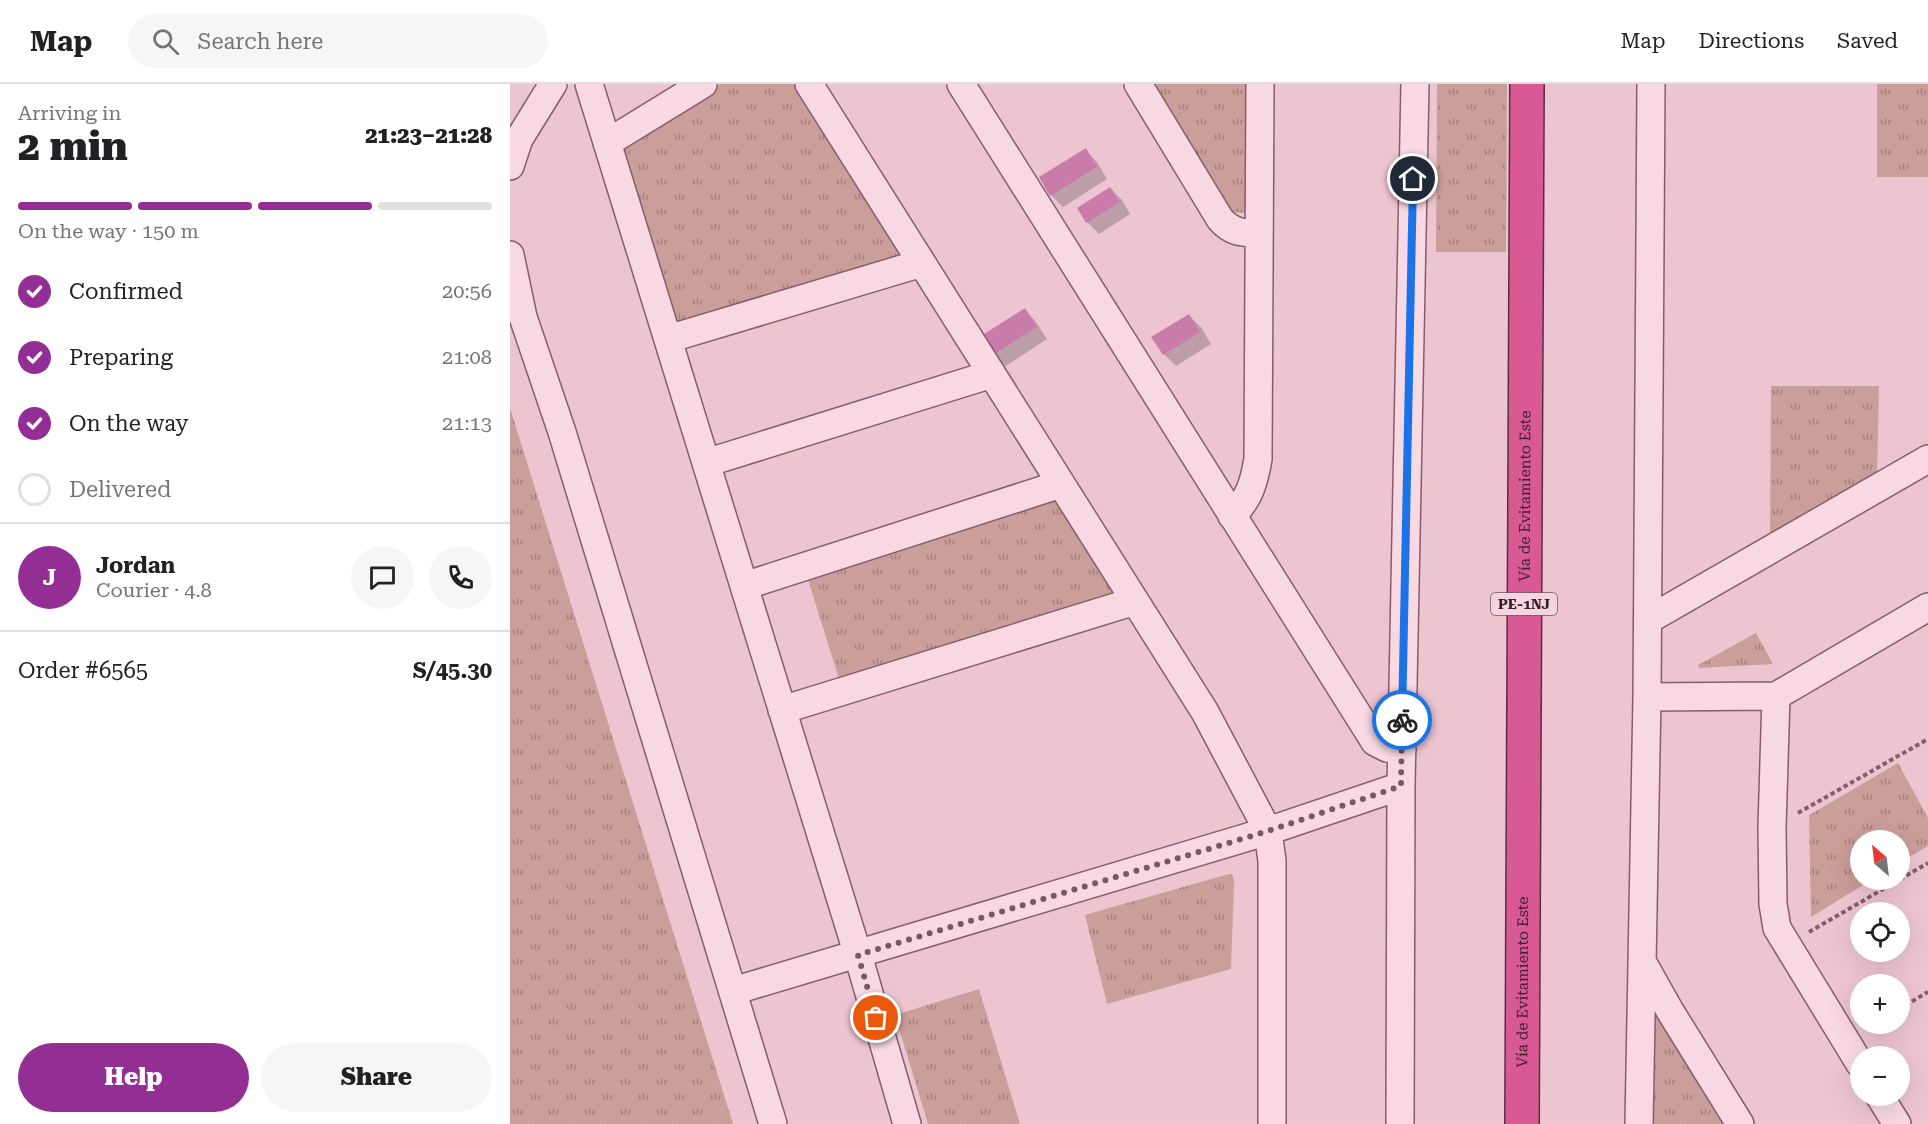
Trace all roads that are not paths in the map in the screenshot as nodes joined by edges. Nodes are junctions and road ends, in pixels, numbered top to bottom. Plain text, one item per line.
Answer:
1 (553, 84) edge
2 (589, 84) edge
3 (703, 84) edge
4 (809, 84) edge
5 (961, 84) edge
6 (1138, 84) edge
7 (1260, 84) edge
8 (1415, 84) edge
9 (1527, 84) edge
10 (1651, 84) edge
11 (608, 143) junction
12 (510, 166) edge
13 (1259, 232) junction
14 (510, 255) edge
15 (922, 263) junction
16 (668, 339) junction
17 (992, 374) junction
18 (1928, 459) edge
19 (706, 463) junction
20 (1061, 484) junction
21 (1232, 516) junction
22 (744, 586) junction
23 (1135, 601) junction
24 (1928, 608) edge
25 (1648, 620) junction
26 (1776, 696) junction
27 (1647, 697) junction
28 (782, 710) junction
29 (1402, 750) junction
30 (1401, 786) junction
31 (1268, 831) junction
32 (858, 955) junction
33 (1642, 961) junction
34 (733, 991) junction
35 (1850, 1048) edge
36 (1886, 1106) edge
37 (773, 1124) edge
38 (907, 1124) edge
39 (1272, 1124) edge
40 (1400, 1124) edge
41 (1522, 1124) edge
42 (1639, 1124) edge
43 (1740, 1124) edge
44 (1897, 1124) edge

1 - 12 street
2 - 11 street
3 - 11 street
4 - 15 street
5 - 21 street
6 - 13 street
7 - 13 street
8 - 29 street
9 - 41 highway, Vía de Evitamiento Este / PE-1NJ
10 - 25 street
11 - 16 street
13 - 21 street
14 - 34 street
15 - 16 street
15 - 17 street
16 - 19 street
17 - 19 street
17 - 20 street
18 - 25 street
19 - 22 street
20 - 22 street
20 - 23 street
21 - 29 street
22 - 28 street
23 - 28 street
23 - 31 street
24 - 26 street
25 - 27 street
26 - 27 street
26 - 35 street
27 - 33 street
28 - 32 street
29 - 30 street
30 - 31 street
30 - 40 street
31 - 32 street
31 - 39 street
32 - 34 street
32 - 38 street
33 - 42 street
33 - 43 street
34 - 37 street
36 - 44 street

